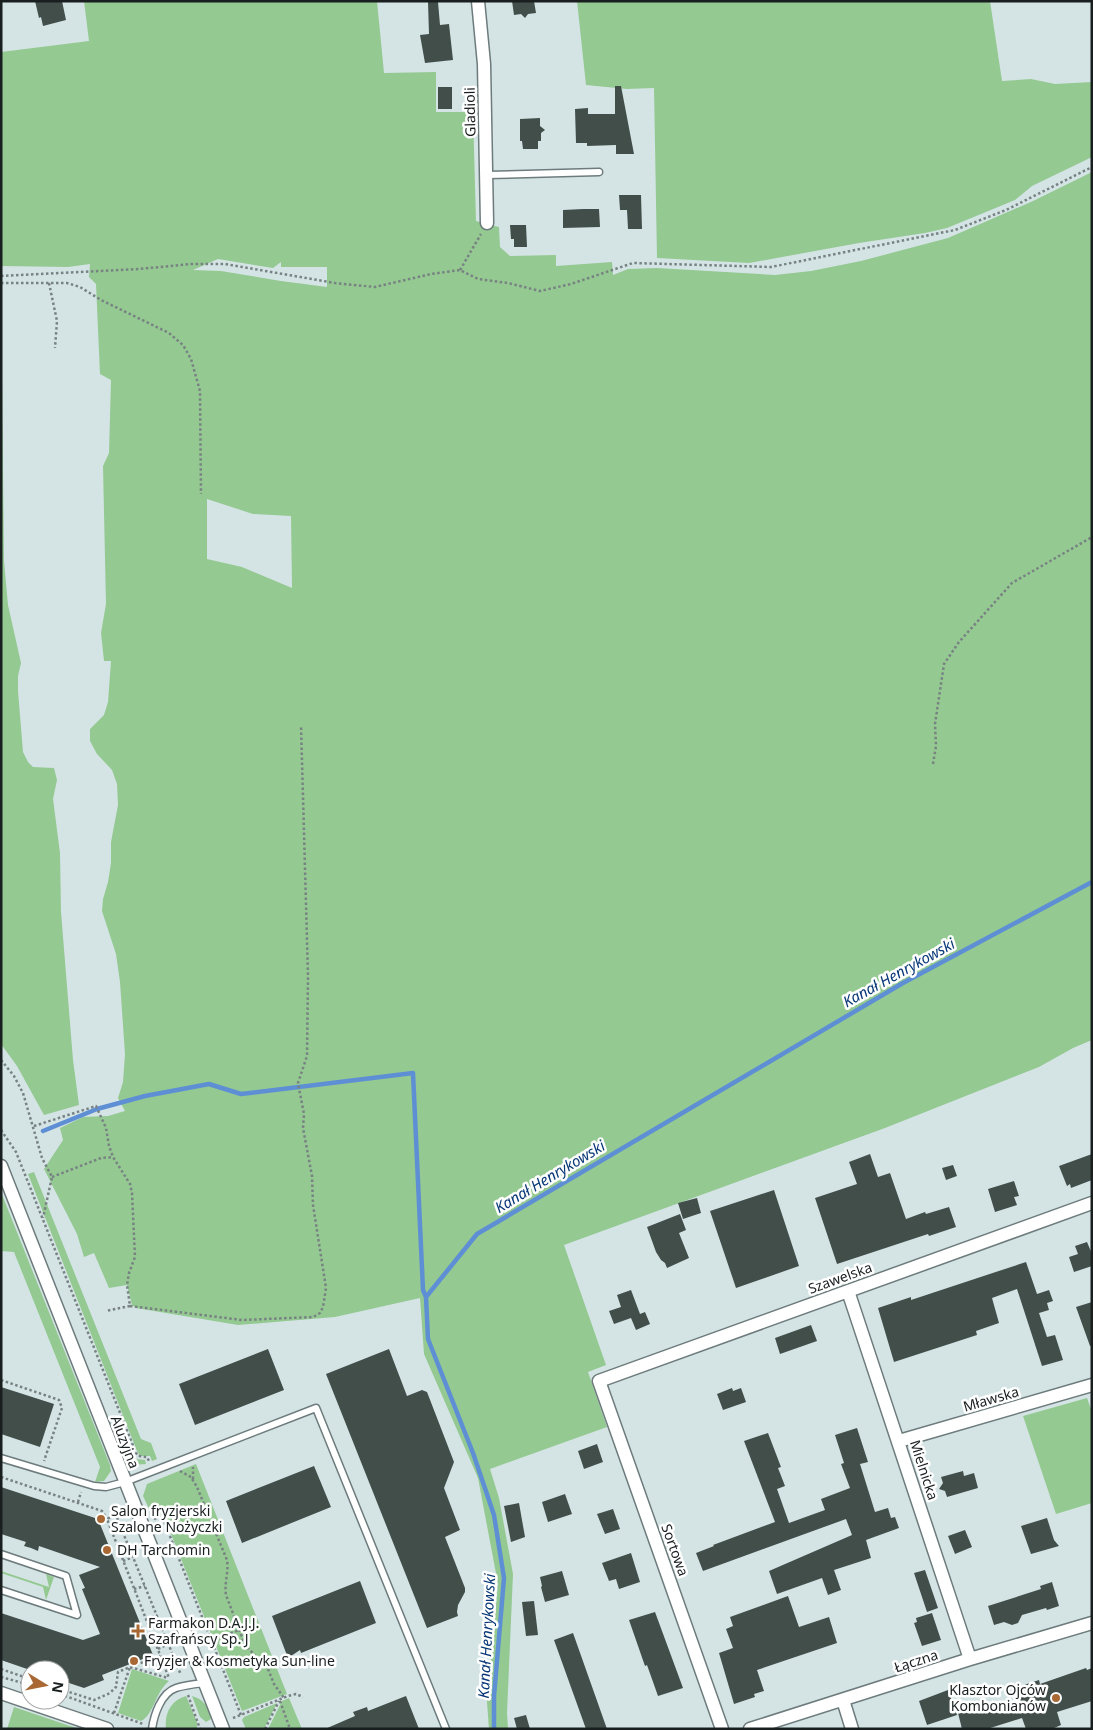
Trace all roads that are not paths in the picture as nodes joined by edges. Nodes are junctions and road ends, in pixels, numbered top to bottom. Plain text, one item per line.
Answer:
1 (478, 1) edge
2 (599, 172) dead end
3 (487, 176) junction
4 (487, 223) road end
5 (1, 1166) edge
6 (1092, 1204) edge
7 (848, 1291) junction
8 (599, 1381) joint
9 (1092, 1385) edge
10 (899, 1442) junction
11 (1, 1458) edge
12 (125, 1482) junction
13 (1, 1554) edge
14 (1, 1590) edge
15 (1092, 1623) edge
16 (970, 1659) junction
17 (204, 1683) junction
18 (1, 1693) edge
19 (843, 1700) junction
20 (152, 1728) edge
21 (107, 1729) edge
22 (223, 1729) edge
23 (446, 1729) edge
24 (722, 1729) edge
25 (750, 1729) edge
26 (852, 1729) edge

1 - 3 street, Gladioli
2 - 3 lane
3 - 4 street, Gladioli
5 - 12 street, Aluzyjna
6 - 7 street, Szawelska
7 - 8 street, Szawelska
7 - 10 street, Mielnicka
8 - 24 street, Sortowa
9 - 10 street, Mławska
10 - 16 street, Mielnicka
11 - 12 lane
12 - 17 street, Aluzyjna
12 - 23 lane
13 - 14 lane
15 - 16 street, Łączna
16 - 19 street, Łączna
17 - 20 lane
17 - 22 street, Aluzyjna
18 - 21 street
19 - 25 street, Łączna
19 - 26 street

